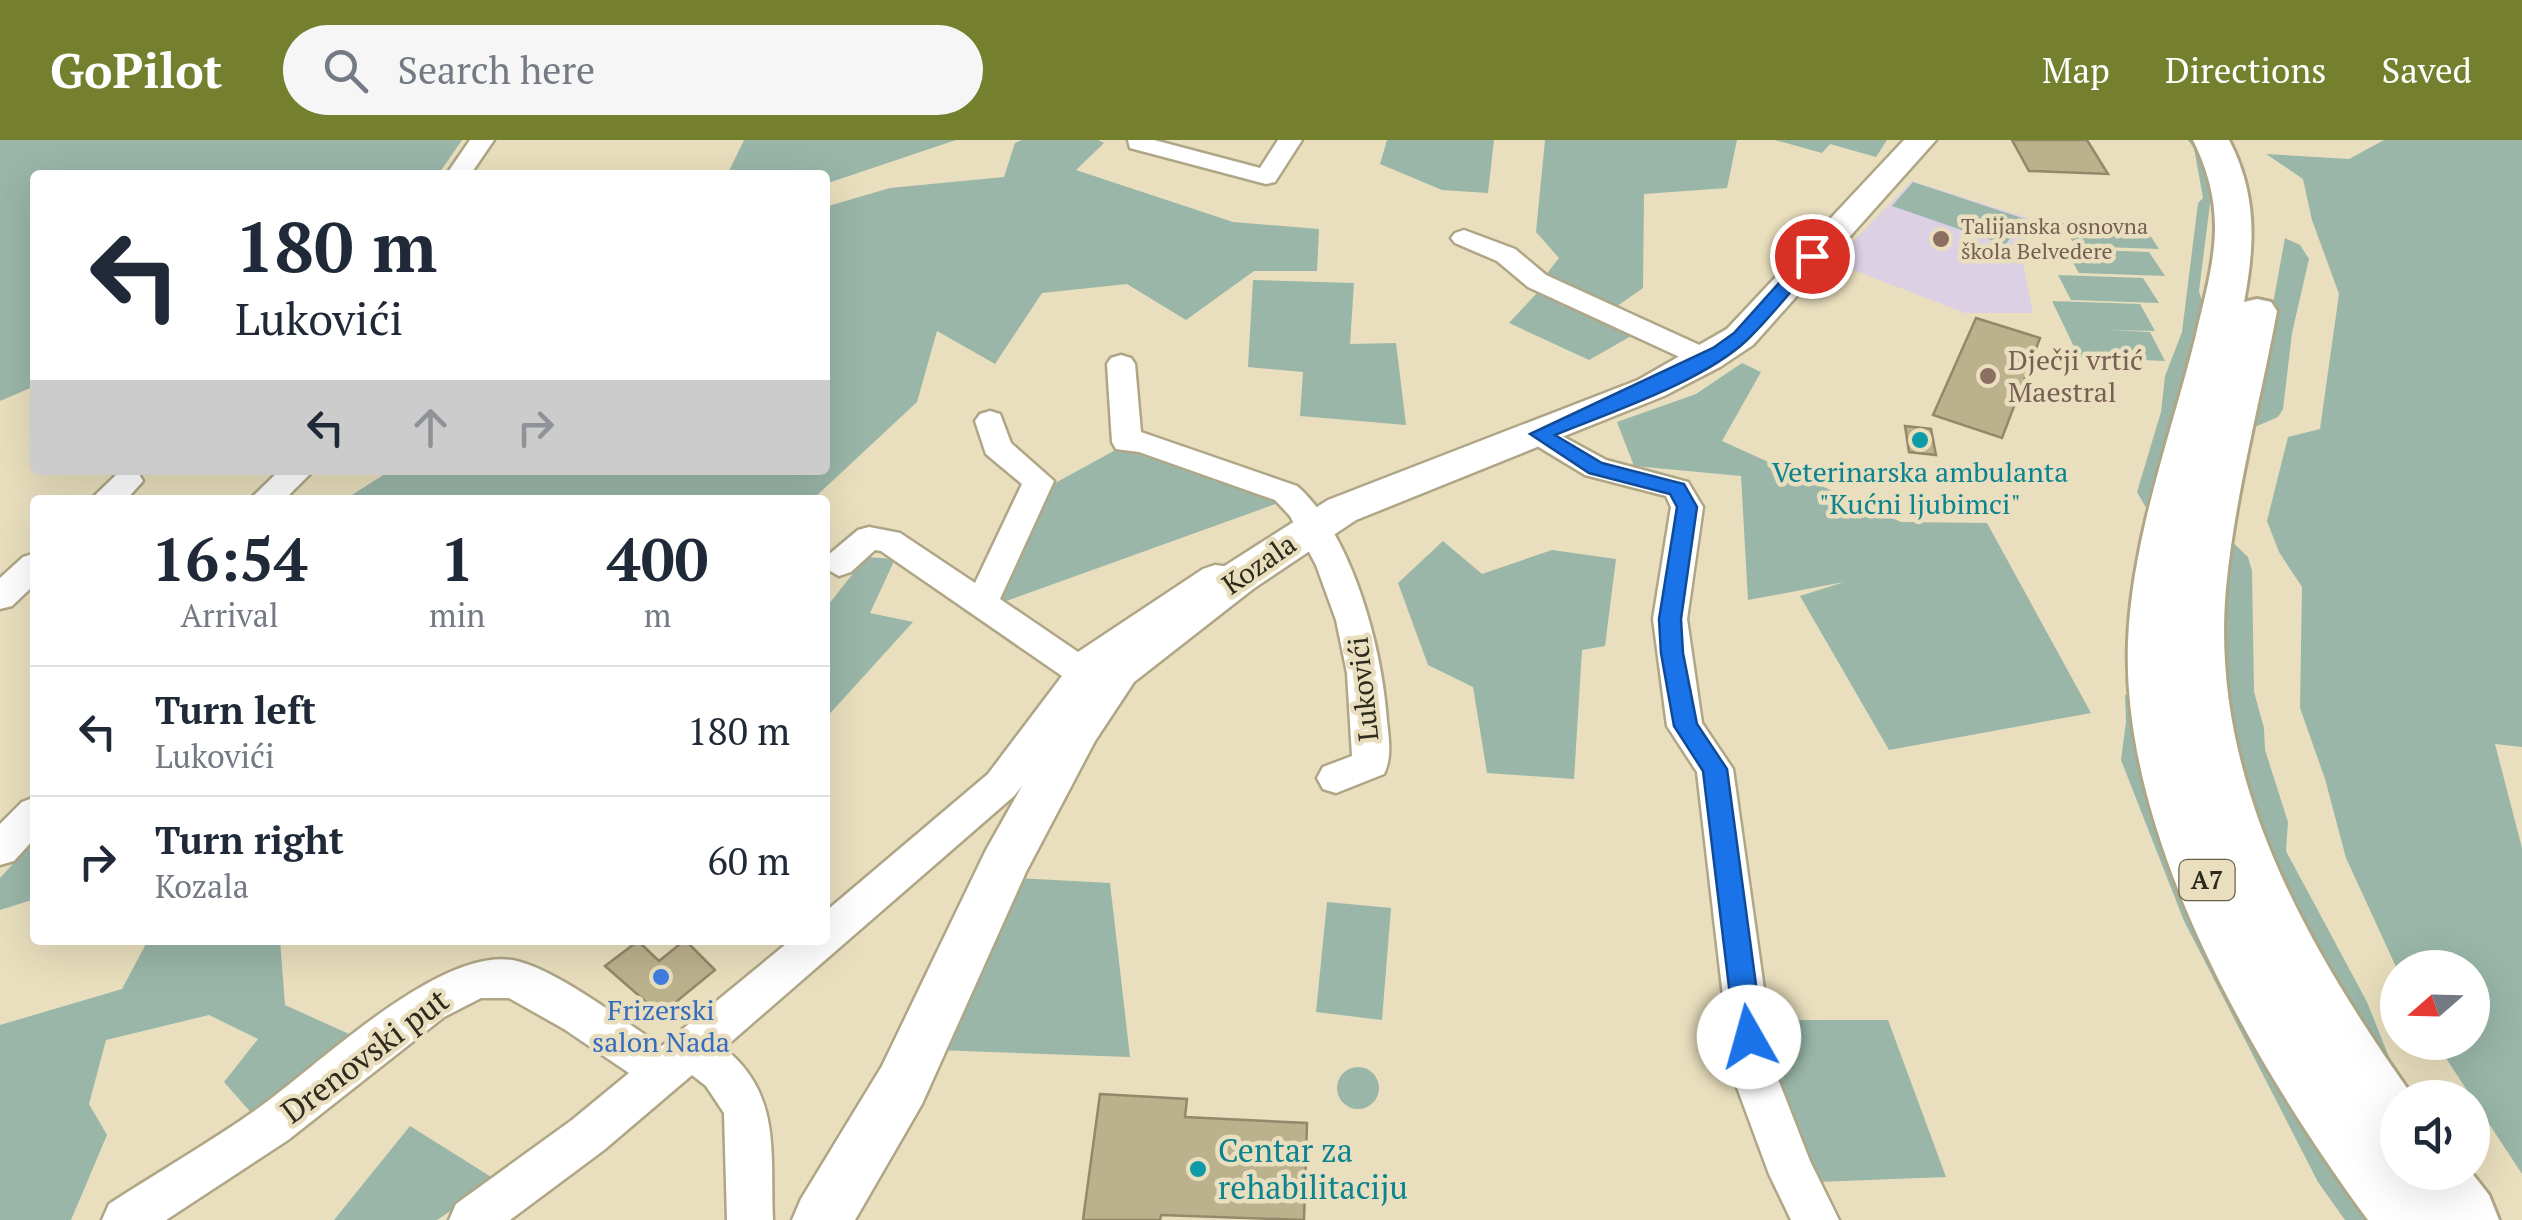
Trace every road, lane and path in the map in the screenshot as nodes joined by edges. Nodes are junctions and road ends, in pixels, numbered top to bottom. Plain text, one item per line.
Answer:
1 (482, 140) edge
2 (1290, 140) edge
3 (1920, 140) edge
4 (2211, 140) edge
5 (2239, 140) edge
6 (1138, 143) dead end
7 (461, 170) edge
8 (1464, 238) dead end
9 (1708, 359) junction
10 (1122, 364) dead end
11 (990, 422) dead end
12 (1540, 434) junction
13 (293, 475) edge
14 (271, 495) edge
15 (1312, 527) junction
16 (840, 564) dead end
17 (30, 569) edge
18 (1238, 578) junction
19 (0, 596) edge
20 (981, 604) junction
21 (1081, 671) junction
22 (1336, 778) dead end
23 (30, 817) edge
24 (0, 849) edge
25 (830, 932) edge
26 (815, 945) edge
27 (679, 1062) junction
28 (2380, 1104) edge
29 (2442, 1190) edge
30 (125, 1220) edge
31 (472, 1220) edge
32 (750, 1220) edge
33 (822, 1220) edge
34 (1816, 1220) edge
35 (2410, 1220) edge
36 (2464, 1220) edge

1 - 7 street
2 - 6 street
3 - 9 main road, Kozala
4 - 35 highway, A7
5 - 28 highway, A7
8 - 9 street
9 - 12 main road, Kozala
10 - 15 street
11 - 20 street
12 - 15 main road, Kozala
12 - 34 street
13 - 14 street
15 - 18 main road, Kozala
15 - 22 street, Lukovići
16 - 20 street
17 - 19 street
18 - 21 street
18 - 33 main road, Kozala
20 - 21 street
21 - 25 street
23 - 24 street
26 - 27 street
27 - 30 street, Drenovski put
27 - 31 street
27 - 32 street
29 - 36 highway

